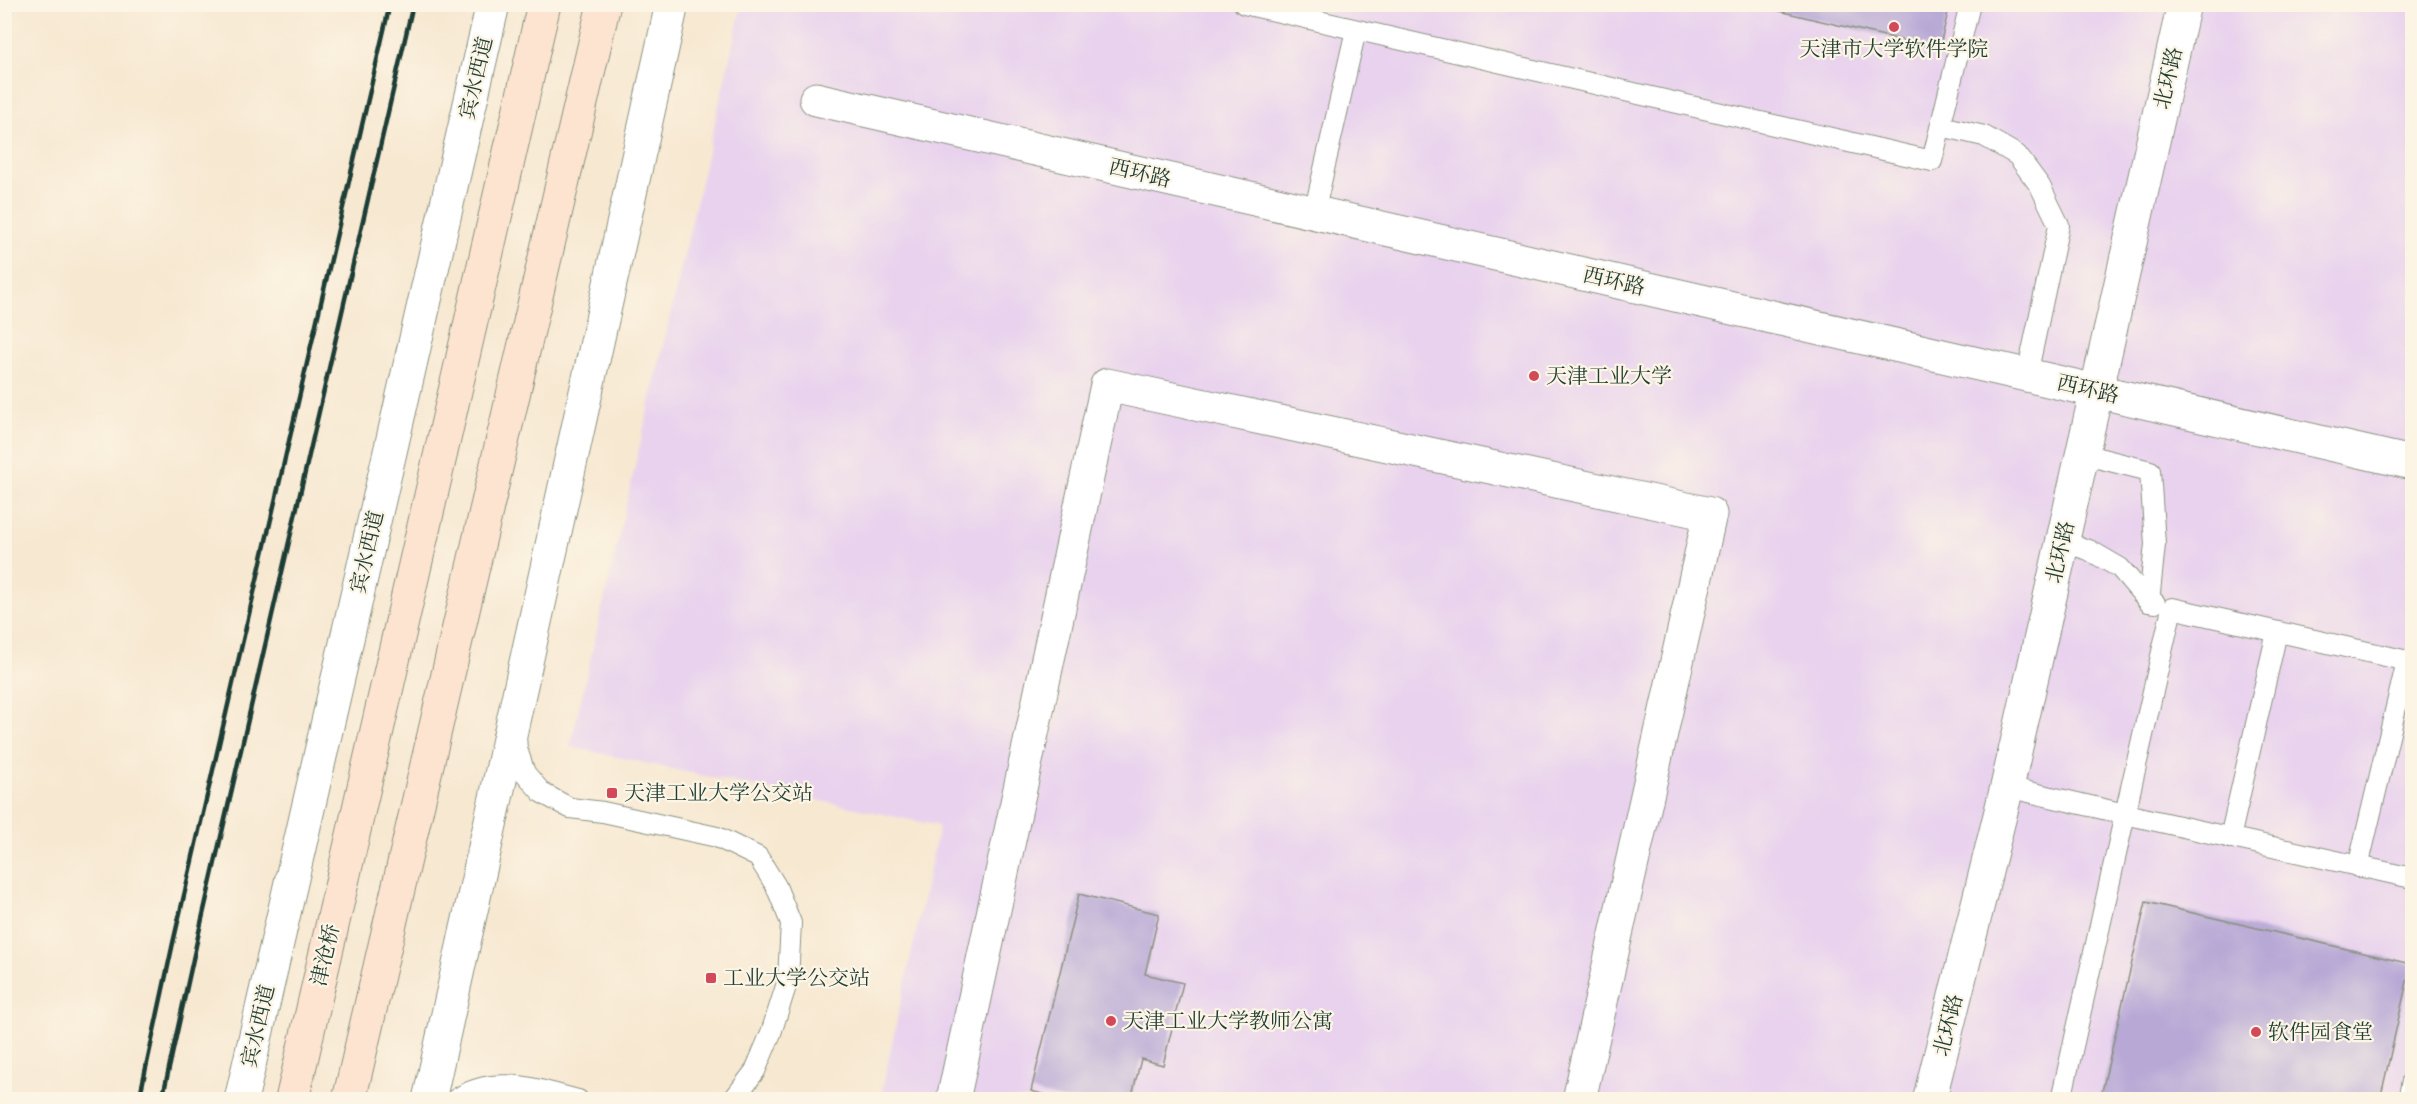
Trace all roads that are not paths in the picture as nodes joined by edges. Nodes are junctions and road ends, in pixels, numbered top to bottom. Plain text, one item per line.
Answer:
1 (493, 4) edge
2 (544, 4) edge
3 (604, 4) edge
4 (672, 4) edge
5 (1244, 4) edge
6 (1970, 4) edge
7 (2184, 4) edge
8 (1356, 30) junction
9 (816, 99) dead end
10 (1941, 126) junction
11 (1314, 213) junction
12 (2026, 375) junction
13 (2096, 391) junction
14 (2082, 453) junction
15 (2412, 464) edge
16 (2062, 542) junction
17 (2149, 602) junction
18 (2172, 608) junction
19 (2277, 632) junction
20 (2410, 662) edge
21 (515, 711) junction
22 (2007, 787) junction
23 (2125, 814) junction
24 (2230, 838) junction
25 (2358, 867) junction
26 (2412, 879) edge
27 (2412, 1081) edge
28 (1930, 1097) dead end
29 (241, 1100) edge
30 (292, 1100) edge
31 (349, 1100) edge
32 (429, 1100) edge
33 (455, 1100) edge
34 (578, 1100) edge
35 (733, 1100) edge
36 (953, 1100) edge
37 (1579, 1100) edge
38 (2061, 1100) edge
39 (2408, 1100) edge

1 - 29 street, 宾水西道
2 - 30 main road, 津沧桥
3 - 31 main road
4 - 21 street
5 - 8 lane
6 - 10 lane
7 - 13 street, 北环路
8 - 10 lane
8 - 11 lane
9 - 11 street, 西环路
10 - 12 lane
11 - 12 street, 西环路
12 - 13 street, 西环路
13 - 14 street, 北环路
13 - 15 street, 西环路
14 - 16 street, 北环路
14 - 17 lane
16 - 17 lane
16 - 22 street, 北环路
17 - 18 lane
18 - 19 lane
18 - 23 lane
19 - 20 lane
19 - 24 lane
20 - 25 lane
21 - 32 street
21 - 35 lane
22 - 23 lane
22 - 28 street, 北环路
23 - 24 lane
23 - 38 lane
24 - 25 lane
25 - 26 lane
27 - 39 lane
33 - 34 lane
36 - 37 street

